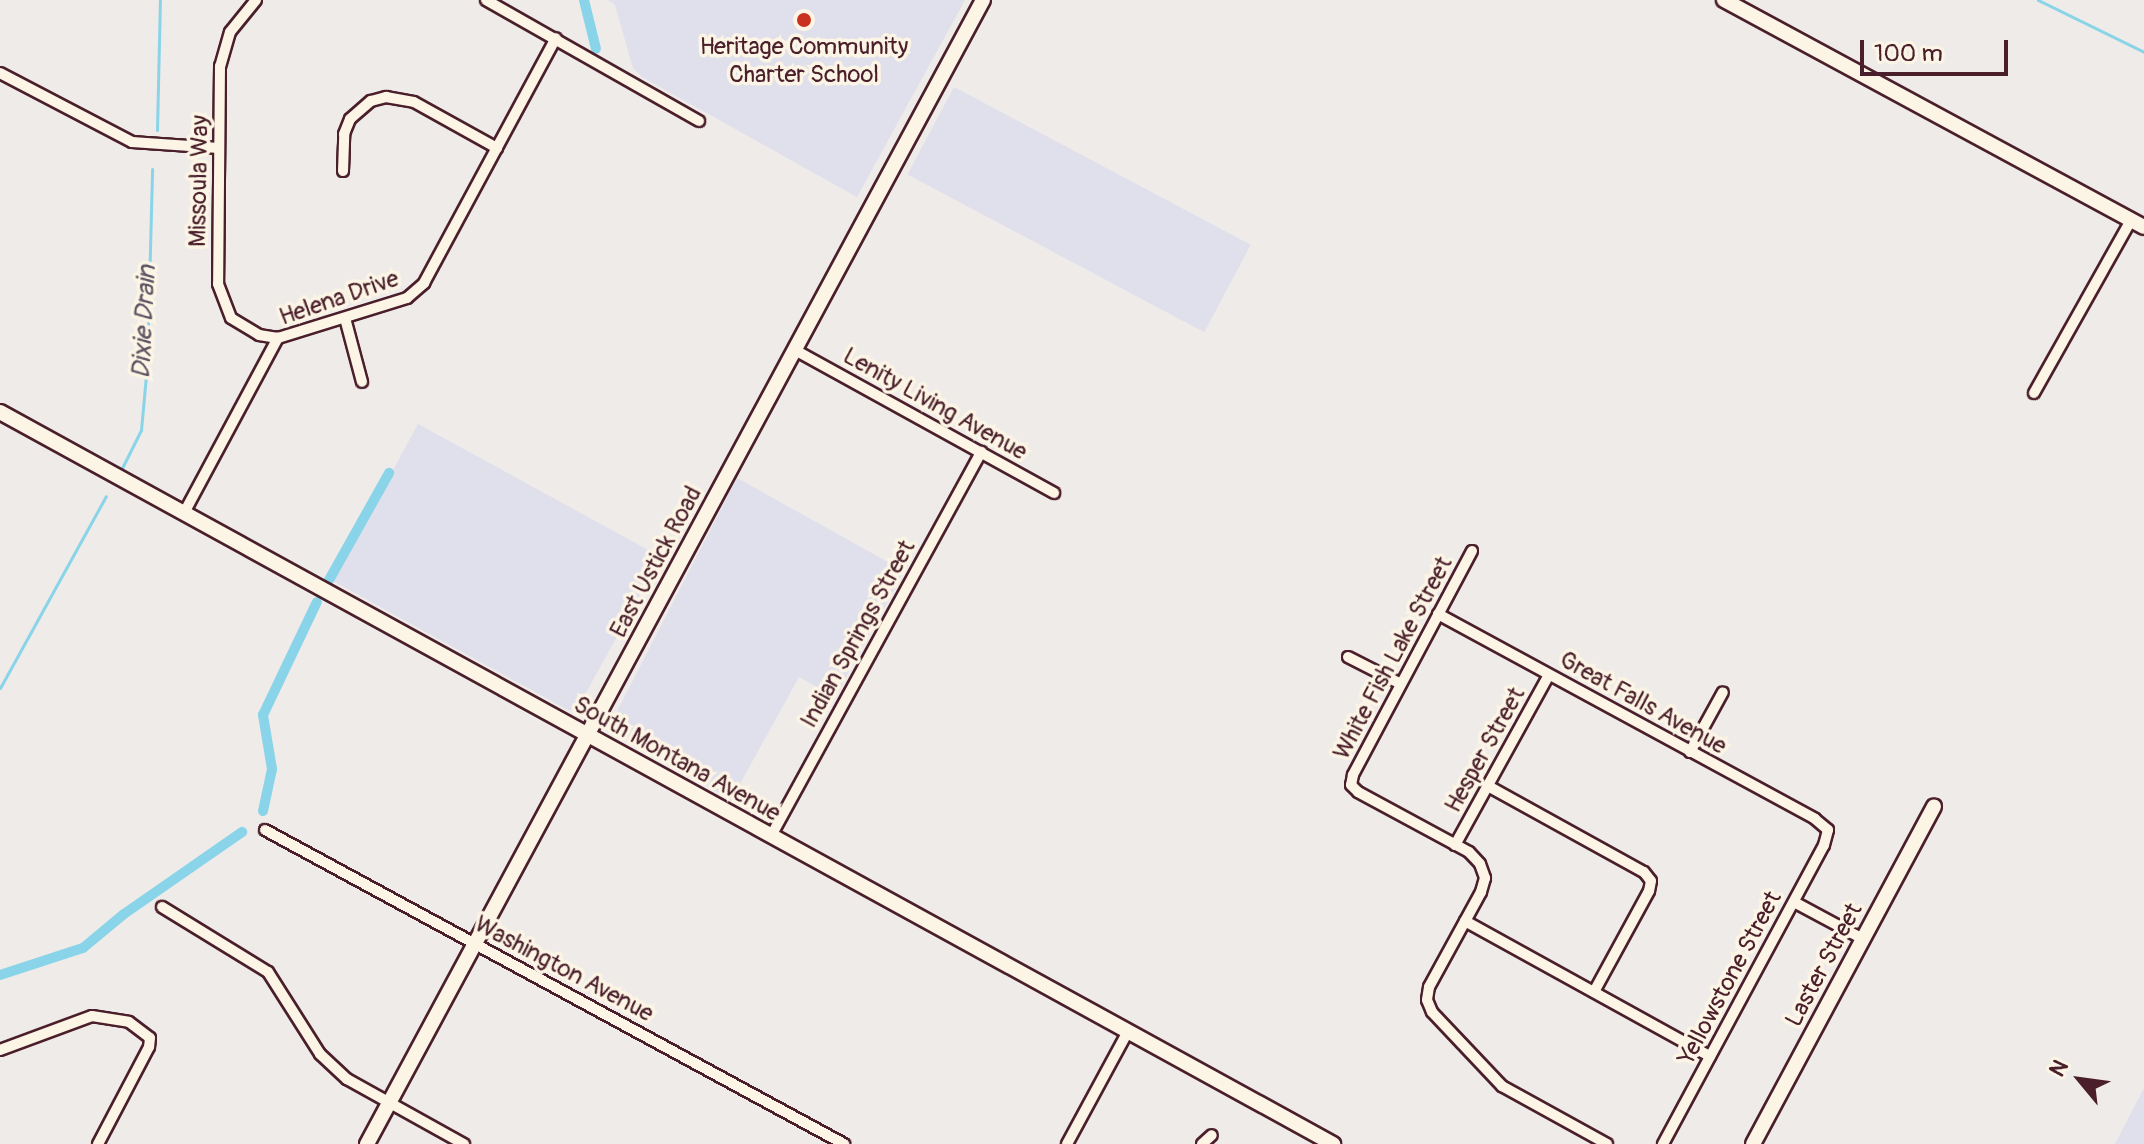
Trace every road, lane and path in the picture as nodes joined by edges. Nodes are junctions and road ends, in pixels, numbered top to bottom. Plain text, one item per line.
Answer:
1 (256, 0) edge
2 (486, 0) edge
3 (983, 0) edge
4 (1724, 0) edge
5 (556, 38) junction
6 (0, 73) edge
7 (699, 121) dead end
8 (219, 148) junction
9 (497, 148) junction
10 (343, 171) dead end
11 (2138, 224) edge
12 (345, 318) junction
13 (278, 338) junction
14 (795, 350) junction
15 (362, 382) dead end
16 (2034, 393) dead end
17 (0, 412) edge
18 (981, 452) junction
19 (1054, 493) dead end
20 (184, 513) junction
21 (1472, 551) dead end
22 (1438, 614) junction
23 (1348, 657) dead end
24 (1549, 675) junction
25 (1401, 684) junction
26 (1723, 692) dead end
27 (588, 735) junction
28 (1690, 752) junction
29 (1488, 786) junction
30 (1934, 806) dead end
31 (265, 830) dead end
32 (1828, 830) joint
33 (771, 836) junction
34 (1455, 845) junction
35 (1794, 902) junction
36 (162, 907) dead end
37 (1465, 921) junction
38 (1863, 939) junction
39 (475, 943) junction
40 (1594, 992) junction
41 (1128, 1031) junction
42 (0, 1050) edge
43 (1710, 1056) junction
44 (389, 1103) junction
45 (1212, 1135) dead end
46 (98, 1144) edge
47 (367, 1144) edge
48 (464, 1144) edge
49 (844, 1144) edge
50 (1067, 1144) edge
51 (1202, 1144) edge
52 (1333, 1144) edge
53 (1607, 1144) edge
54 (1663, 1144) edge
55 (1753, 1144) edge

1 - 8 street, Missoula Way
2 - 5 street
3 - 14 street, East Ustick Road
4 - 11 street
5 - 7 street
5 - 9 street, Helena Drive
6 - 8 street
8 - 13 street, Missoula Way
9 - 10 street
9 - 12 street, Helena Drive
11 - 16 street
12 - 13 street, Helena Drive
12 - 15 street
13 - 20 street, Helena Drive
14 - 18 street, Lenity Living Avenue
14 - 27 street, East Ustick Road
17 - 20 street, South Montana Avenue
18 - 19 street, Lenity Living Avenue
18 - 33 street, Indian Springs Street
20 - 27 street, South Montana Avenue
21 - 22 street, White Fish Lake Street
22 - 24 street, Great Falls Avenue
22 - 25 street, White Fish Lake Street
23 - 25 street
24 - 28 street, Great Falls Avenue
24 - 29 street, Hesper Street
25 - 34 street, White Fish Lake Street
26 - 28 street
27 - 33 street, South Montana Avenue
27 - 39 street, East Ustick Road
28 - 32 street, Great Falls Avenue
29 - 34 street, Hesper Street
29 - 40 street
30 - 38 street, Laster Street
31 - 39 street, Washington Avenue
32 - 35 street, Yellowstone Street
33 - 41 street, South Montana Avenue
34 - 37 street
35 - 38 street
35 - 43 street, Yellowstone Street
36 - 44 street
37 - 40 street
37 - 53 street
38 - 55 street, Laster Street
39 - 44 street, East Ustick Road
39 - 49 street, Washington Avenue
40 - 43 street
41 - 50 street
41 - 52 street, South Montana Avenue
42 - 46 street
43 - 54 street, Yellowstone Street
44 - 47 street, East Ustick Road
44 - 48 street
45 - 51 street

